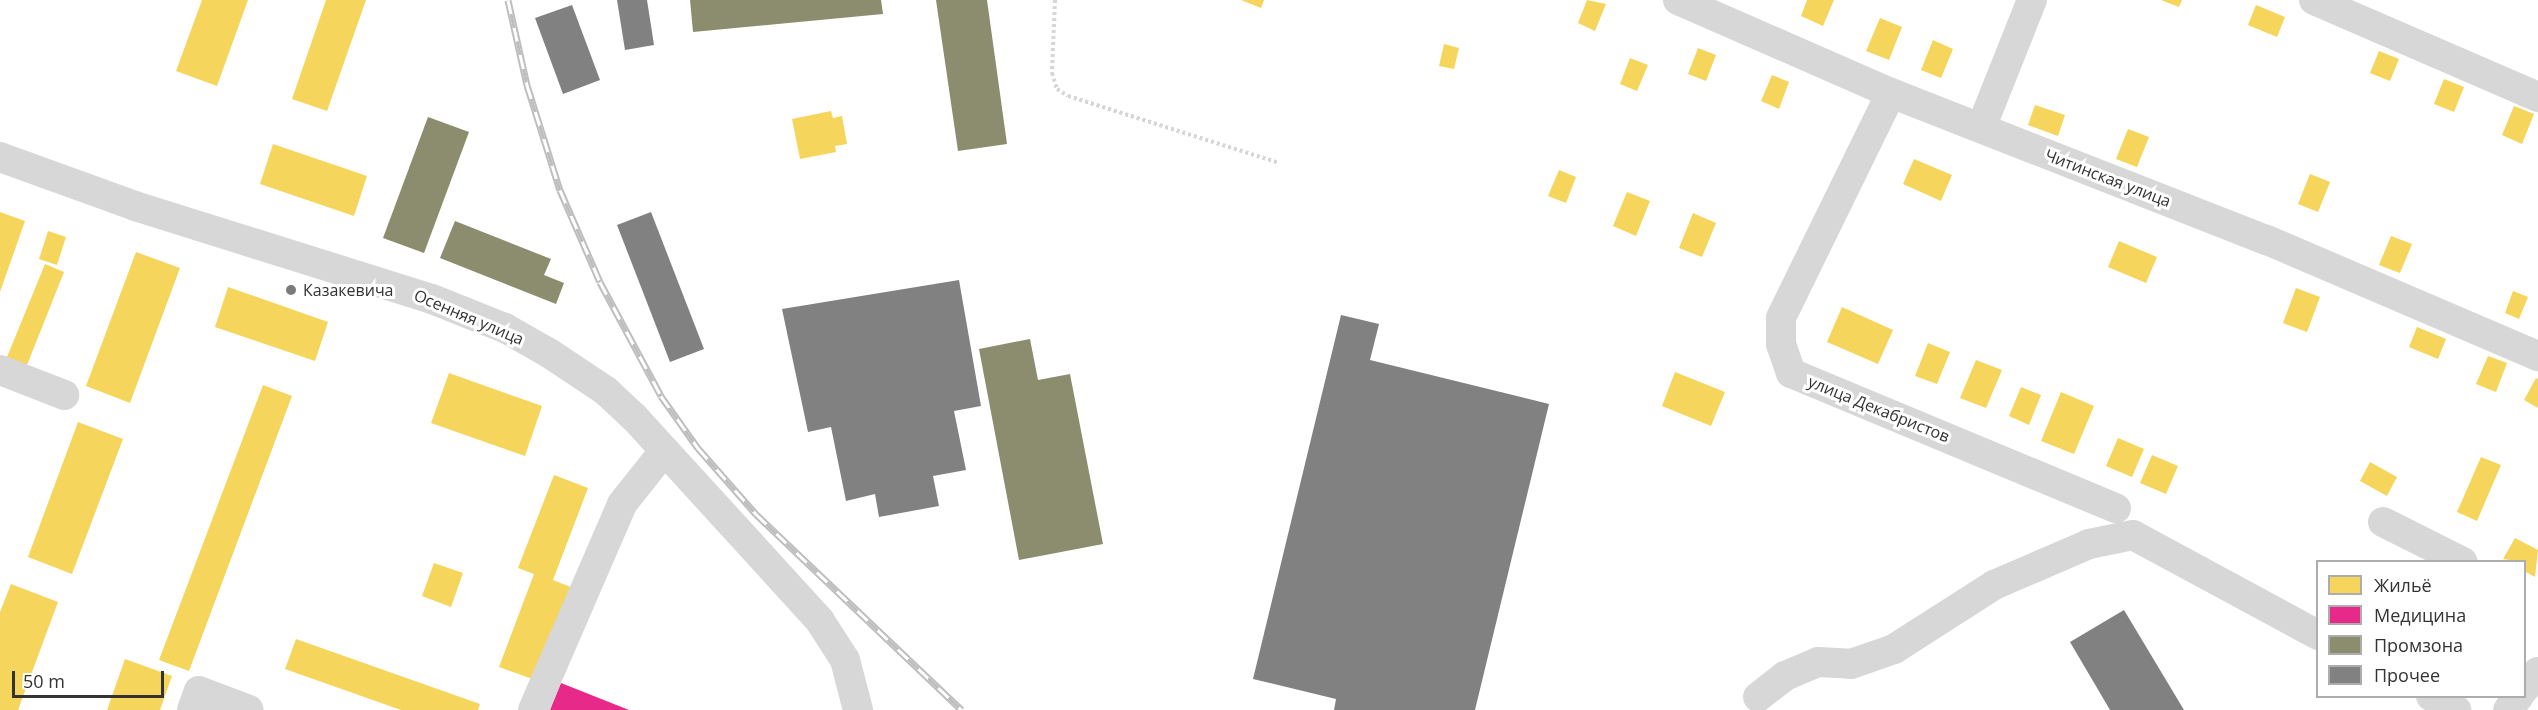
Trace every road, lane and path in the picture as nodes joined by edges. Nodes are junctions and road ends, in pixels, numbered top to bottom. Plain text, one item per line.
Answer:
1 (1055, 0) edge
2 (1678, 0) edge
3 (2032, 0) edge
4 (2314, 0) edge
5 (1891, 93) junction
6 (2538, 96) edge
7 (1981, 128) junction
8 (0, 157) edge
9 (1279, 163) dead end
10 (2538, 356) edge
11 (0, 370) edge
12 (64, 394) dead end
13 (664, 451) junction
14 (2116, 508) dead end
15 (2383, 522) dead end
16 (2461, 560) edge
17 (2316, 634) edge
18 (2538, 672) edge
19 (2526, 687) edge
20 (1758, 697) dead end
21 (2435, 698) edge
22 (2517, 698) edge
23 (192, 710) edge
24 (249, 710) edge
25 (533, 710) edge
26 (858, 710) edge
27 (2456, 710) edge
28 (2508, 710) edge

1 - 9 path
2 - 5 street, Читинская улица
3 - 7 street
4 - 6 street
5 - 7 street, Читинская улица
5 - 14 street, улица Декабристов
7 - 10 street, Читинская улица
8 - 13 street, Осенняя улица
11 - 12 street
13 - 25 street
13 - 26 street, Осенняя улица
15 - 16 street
17 - 20 street
18 - 19 street
21 - 27 street
22 - 28 street
23 - 24 street

